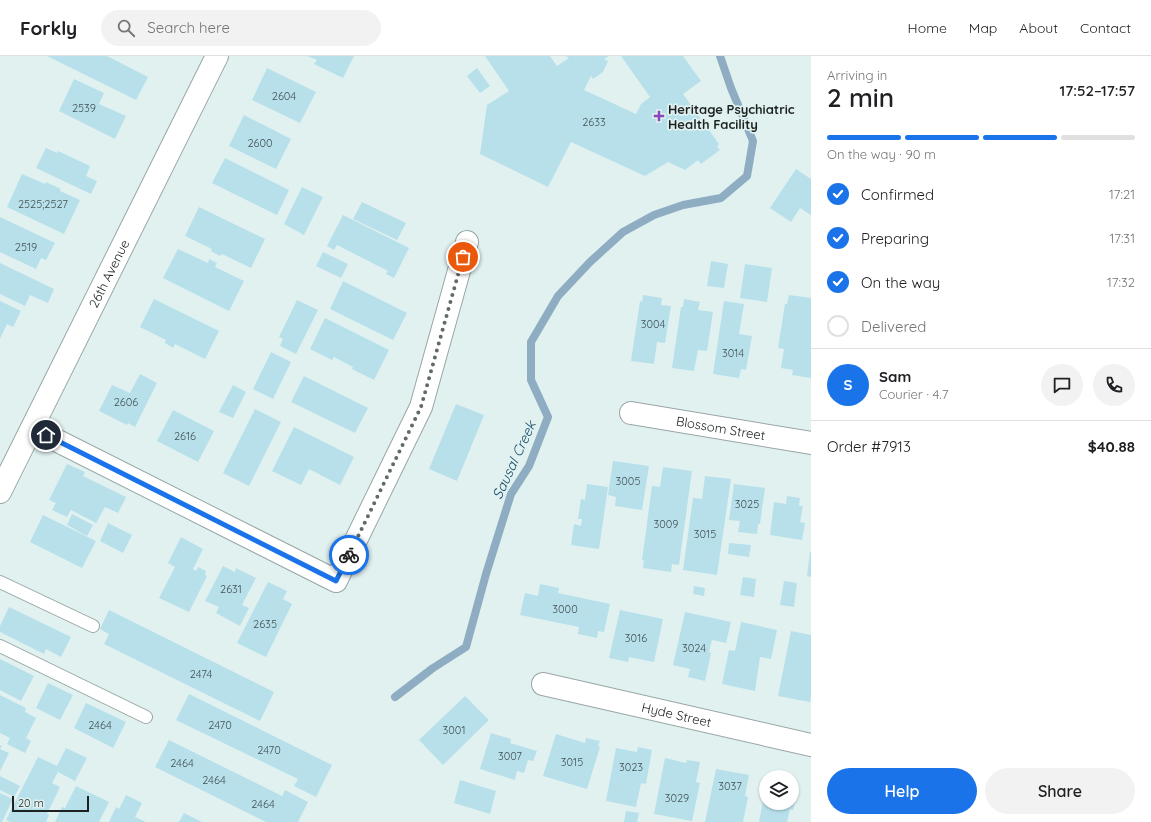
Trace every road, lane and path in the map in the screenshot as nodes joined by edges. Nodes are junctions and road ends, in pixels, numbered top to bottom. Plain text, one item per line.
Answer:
1 (217, 56) edge
2 (467, 242) dead end
3 (630, 413) dead end
4 (32, 428) junction
5 (811, 443) edge
6 (0, 492) edge
7 (0, 582) edge
8 (93, 626) dead end
9 (0, 646) edge
10 (543, 684) dead end
11 (146, 717) dead end
12 (811, 744) edge

1 - 4 street, 26th Avenue
2 - 4 street
3 - 5 street, Blossom Street
4 - 6 street, 26th Avenue
7 - 8 lane
9 - 11 lane
10 - 12 street, Hyde Street

